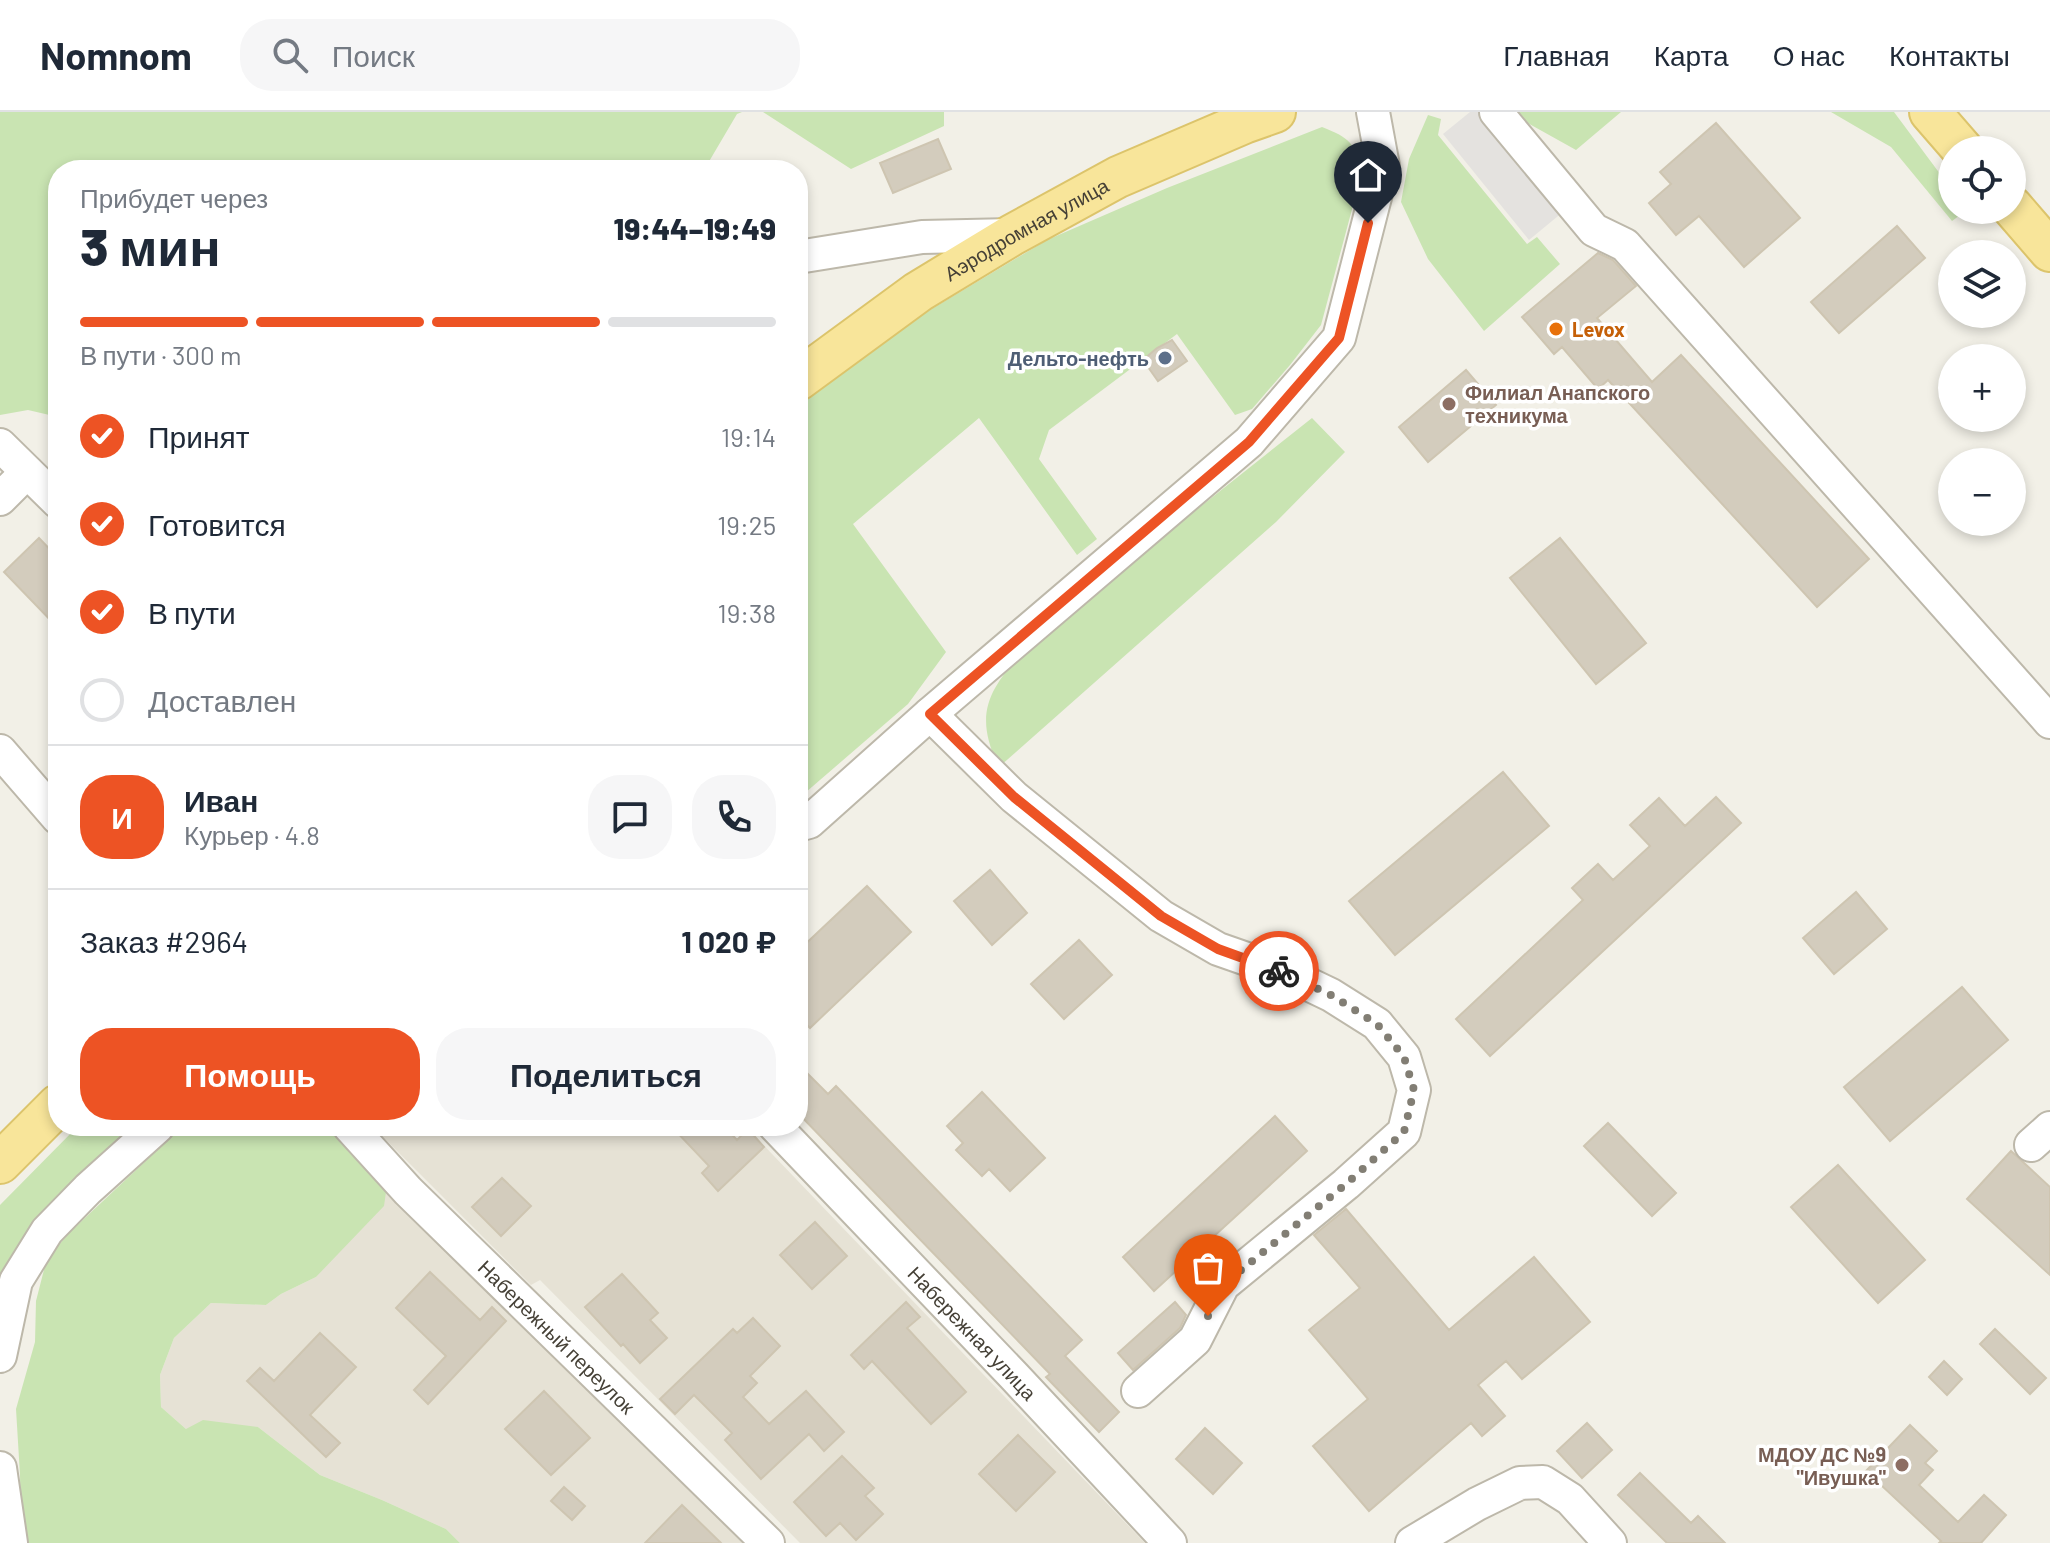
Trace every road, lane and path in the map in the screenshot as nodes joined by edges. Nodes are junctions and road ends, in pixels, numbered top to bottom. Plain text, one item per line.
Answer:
1 (1275, 112) edge
2 (1373, 112) edge
3 (1496, 112) edge
4 (1930, 112) edge
5 (1951, 136) edge
6 (2026, 223) edge
7 (1012, 235) junction
8 (2050, 251) edge
9 (808, 255) edge
10 (808, 373) edge
11 (0, 445) edge
12 (27, 472) junction
13 (48, 492) edge
14 (0, 499) edge
15 (930, 714) junction
16 (2050, 722) edge
17 (0, 751) edge
18 (48, 806) edge
19 (808, 823) edge
20 (48, 1115) edge
21 (147, 1136) edge
22 (358, 1136) edge
23 (785, 1136) edge
24 (0, 1163) edge
25 (0, 1356) edge
26 (1138, 1391) dead end
27 (0, 1468) edge
28 (11, 1543) edge
29 (768, 1543) edge
30 (1170, 1543) edge
31 (1412, 1543) edge
32 (1610, 1543) edge

1 - 7 main road, Аэродромная улица
2 - 15 street
3 - 16 street
4 - 5 main road
6 - 8 main road
7 - 9 street
7 - 10 main road, Аэродромная улица
11 - 12 street
12 - 13 street
12 - 14 street
15 - 19 street
15 - 26 street
17 - 18 street
20 - 24 main road
21 - 25 street
22 - 29 street, Набережный переулок
23 - 30 street, Набережная улица
27 - 28 street
31 - 32 street

